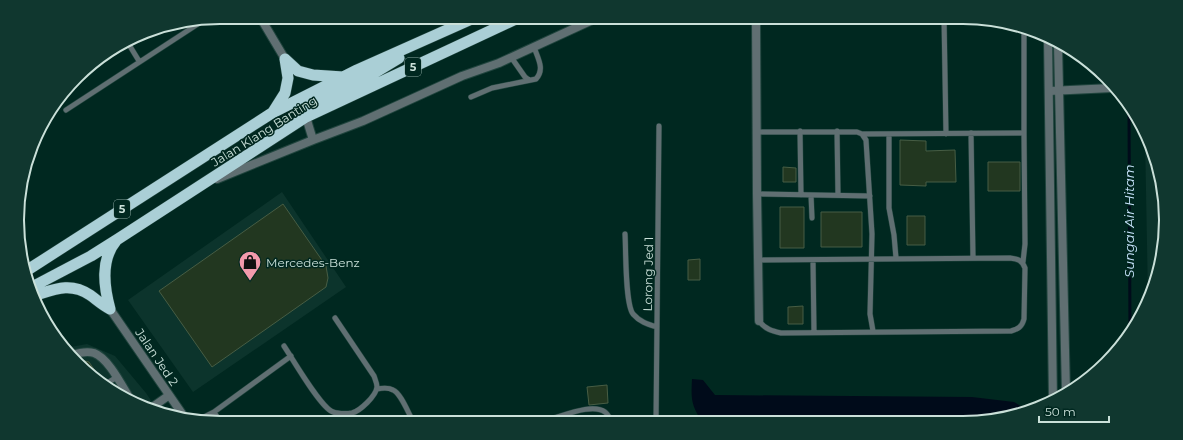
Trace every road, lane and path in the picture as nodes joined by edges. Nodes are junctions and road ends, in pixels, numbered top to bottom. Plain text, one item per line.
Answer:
1 (264, 24) edge
2 (459, 24) edge
3 (505, 24) edge
4 (584, 24) edge
5 (756, 24) edge
6 (944, 24) edge
7 (195, 26) edge
8 (450, 28) junction
9 (1024, 34) edge
10 (1048, 43) edge
11 (130, 46) edge
12 (534, 47) junction
13 (1058, 48) edge
14 (511, 57) junction
15 (285, 59) junction
16 (139, 61) junction
17 (344, 77) junction
18 (529, 80) junction
19 (1108, 88) edge
20 (1058, 90) junction
21 (1049, 91) junction
22 (471, 97) dead end
23 (66, 110) dead end
24 (272, 113) junction
25 (306, 117) junction
26 (659, 126) dead end
27 (800, 131) junction
28 (837, 131) junction
29 (757, 132) junction
30 (971, 133) junction
31 (1024, 133) junction
32 (862, 134) junction
33 (889, 134) junction
34 (946, 134) junction
35 (313, 140) junction
36 (201, 185) junction
37 (757, 194) junction
38 (801, 195) junction
39 (811, 195) junction
40 (838, 195) junction
41 (870, 196) junction
42 (812, 218) dead end
43 (625, 234) dead end
44 (118, 239) junction
45 (896, 258) junction
46 (973, 258) junction
47 (871, 259) junction
48 (758, 260) junction
49 (813, 260) junction
50 (1023, 262) junction
51 (30, 268) edge
52 (35, 285) edge
53 (39, 294) edge
54 (110, 309) junction
55 (335, 318) dead end
56 (759, 321) joint
57 (657, 327) junction
58 (873, 331) junction
59 (814, 332) junction
60 (284, 346) dead end
61 (77, 354) edge
62 (291, 356) junction
63 (116, 376) junction
64 (109, 381) edge
65 (1066, 387) edge
66 (377, 389) junction
67 (126, 392) edge
68 (1053, 394) edge
69 (168, 396) junction
70 (155, 405) edge
71 (180, 412) edge
72 (214, 412) junction
73 (206, 416) edge
74 (217, 416) edge
75 (410, 416) edge
76 (561, 416) edge
77 (608, 416) edge
78 (656, 416) edge

1 - 15 street
2 - 8 highway, Jalan Klang Banting / 5
3 - 25 highway, Jalan Klang Banting / 5
4 - 12 street
5 - 29 street
6 - 34 lane
7 - 16 lane
8 - 17 highway, Jalan Klang Banting / 5
8 - 25 highway
9 - 31 lane
10 - 21 street
11 - 16 lane
12 - 14 street
12 - 18 lane
13 - 20 street
14 - 18 lane
14 - 35 street
15 - 17 highway
15 - 24 highway
16 - 23 lane
17 - 24 highway, Jalan Klang Banting / 5
18 - 22 lane
19 - 20 street
20 - 21 street
20 - 65 street
21 - 68 street
24 - 51 highway, Jalan Klang Banting / 5
25 - 35 street
25 - 36 highway, Jalan Klang Banting / 5
26 - 57 lane, Lorong Jed 1
27 - 28 lane
27 - 29 lane
27 - 38 lane
28 - 32 lane
28 - 40 lane
29 - 37 street
30 - 31 lane
30 - 34 lane
30 - 46 lane
31 - 50 lane
32 - 33 lane
32 - 41 lane
33 - 34 lane
33 - 45 lane
35 - 36 street
36 - 44 highway, Jalan Klang Banting / 5
37 - 38 lane
37 - 48 street
38 - 39 lane
39 - 40 lane
39 - 42 lane
40 - 41 lane
41 - 47 lane
43 - 57 lane
44 - 52 highway, Jalan Klang Banting / 5
44 - 54 highway
45 - 46 lane
45 - 47 lane
46 - 50 lane
47 - 49 lane
47 - 58 lane
48 - 49 lane
48 - 56 street
49 - 59 lane
50 - 58 lane
53 - 54 highway
54 - 69 street, Jalan Jed 2
55 - 66 lane
56 - 59 lane
57 - 78 lane, Lorong Jed 1
58 - 59 lane
60 - 62 lane
61 - 63 street
62 - 66 lane
62 - 72 lane
63 - 64 lane
63 - 67 street
66 - 75 lane
69 - 70 street
69 - 71 street, Jalan Jed 2
72 - 73 lane
72 - 74 lane
76 - 77 lane

